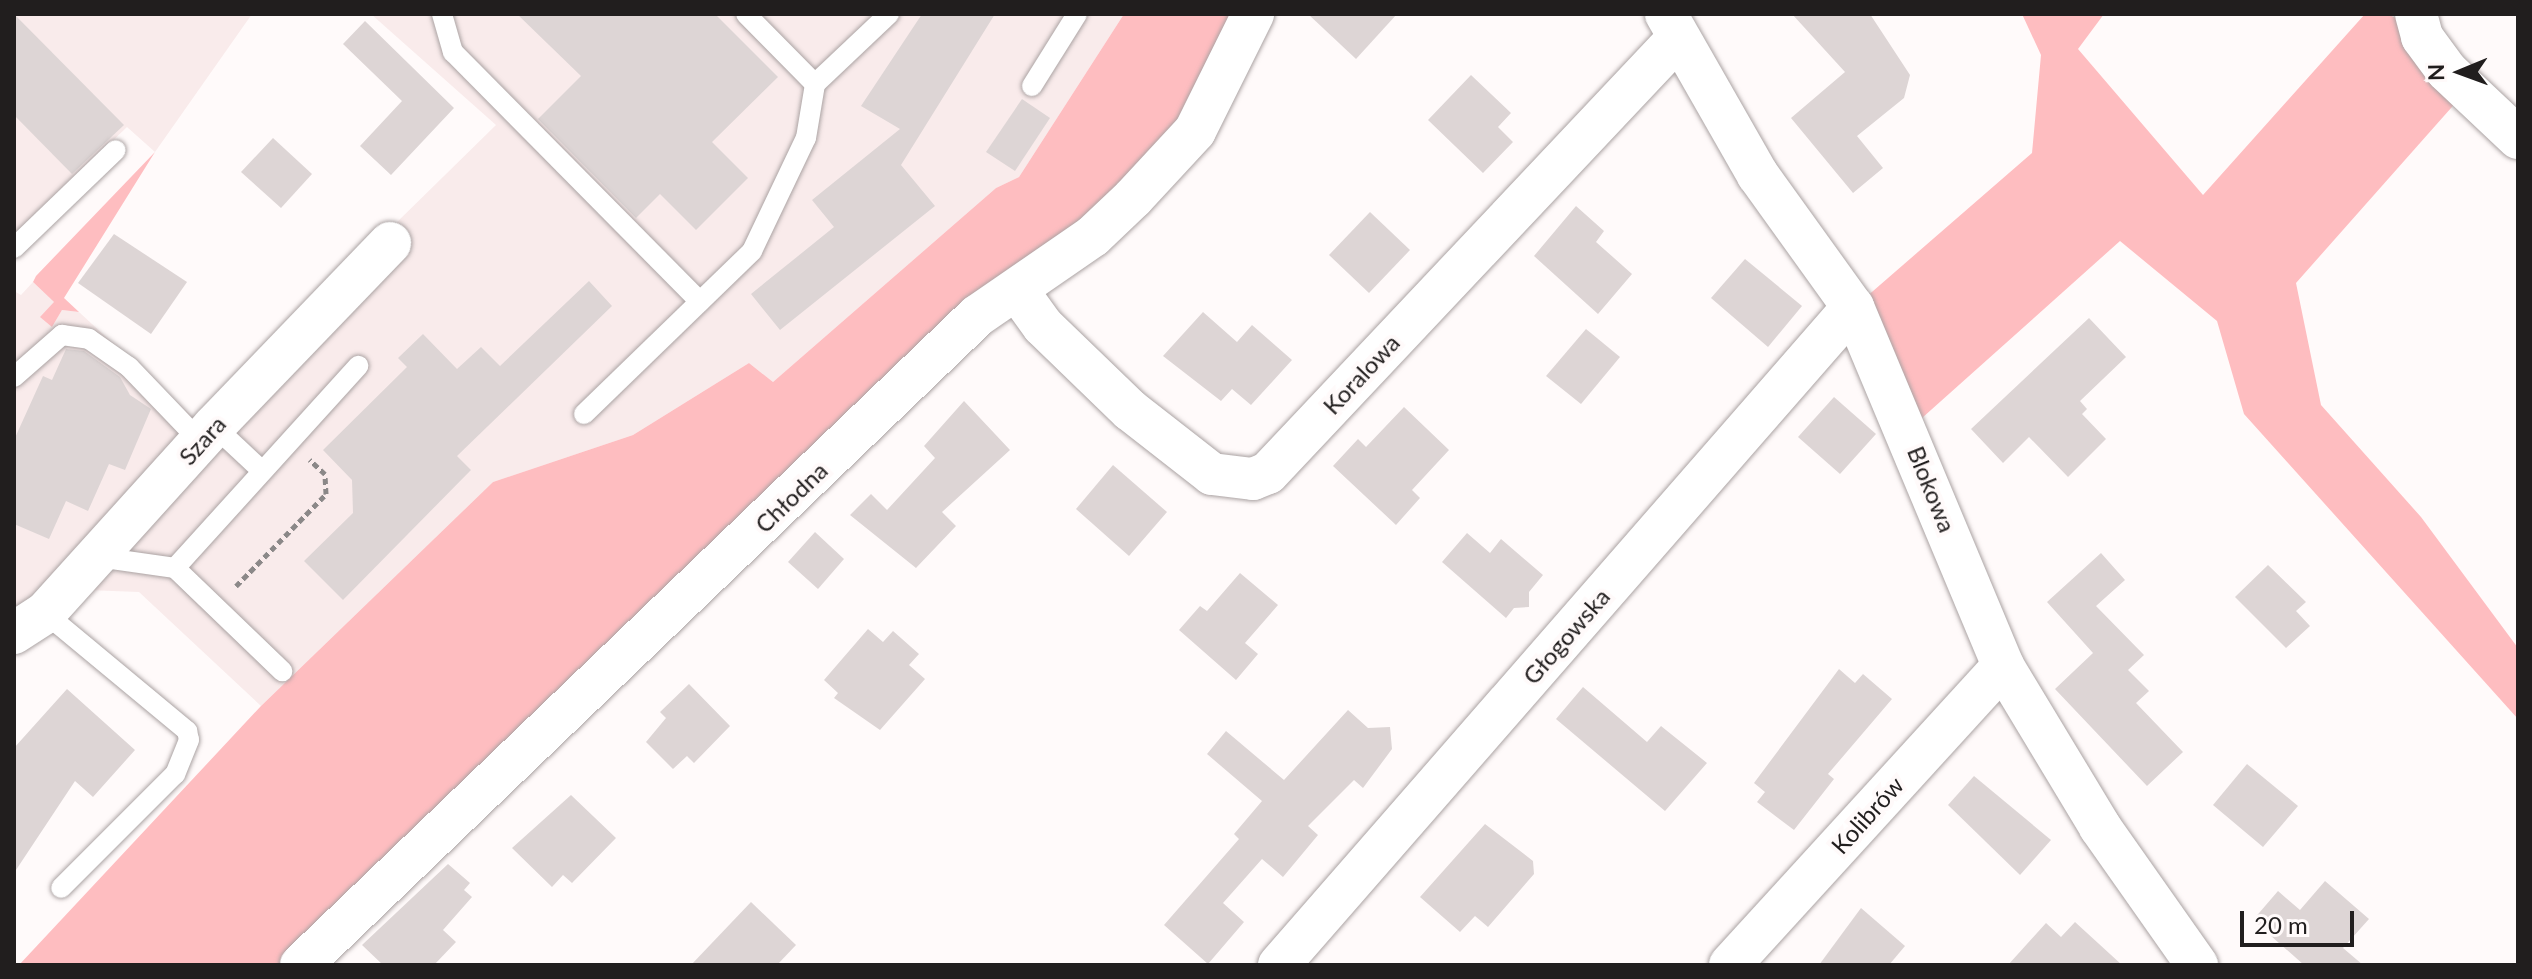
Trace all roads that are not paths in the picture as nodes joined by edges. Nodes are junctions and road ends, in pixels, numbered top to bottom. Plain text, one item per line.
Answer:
1 (442, 14) edge
2 (746, 14) edge
3 (889, 14) edge
4 (1077, 14) edge
5 (1253, 14) edge
6 (2416, 14) edge
7 (1672, 26) edge
8 (815, 84) junction
9 (1032, 86) dead end
10 (2518, 138) edge
11 (116, 150) dead end
12 (390, 243) dead end
13 (14, 248) edge
14 (1017, 290) junction
15 (700, 302) junction
16 (1853, 307) junction
17 (358, 366) dead end
18 (14, 377) edge
19 (584, 414) dead end
20 (207, 433) junction
21 (261, 470) junction
22 (98, 557) junction
23 (175, 568) junction
24 (30, 623) edge
25 (2003, 666) junction
26 (282, 671) dead end
27 (61, 888) dead end
28 (301, 965) edge
29 (1279, 965) edge
30 (1730, 965) edge
31 (2197, 965) edge

1 - 15 lane
2 - 8 lane
3 - 8 lane
4 - 9 lane
5 - 14 street, Chłodna
6 - 10 street
7 - 14 street, Koralowa
7 - 16 street, Blokowa
8 - 15 lane
11 - 13 lane
12 - 20 street, Szara
14 - 28 street, Chłodna
15 - 19 lane
16 - 25 street, Blokowa
16 - 29 street, Głogowska
17 - 21 lane
18 - 20 lane
20 - 21 lane
20 - 22 street, Szara
21 - 23 lane
22 - 23 lane
22 - 24 street, Szara
23 - 26 lane
24 - 27 lane
25 - 30 street, Kolibrów
25 - 31 street, Blokowa

